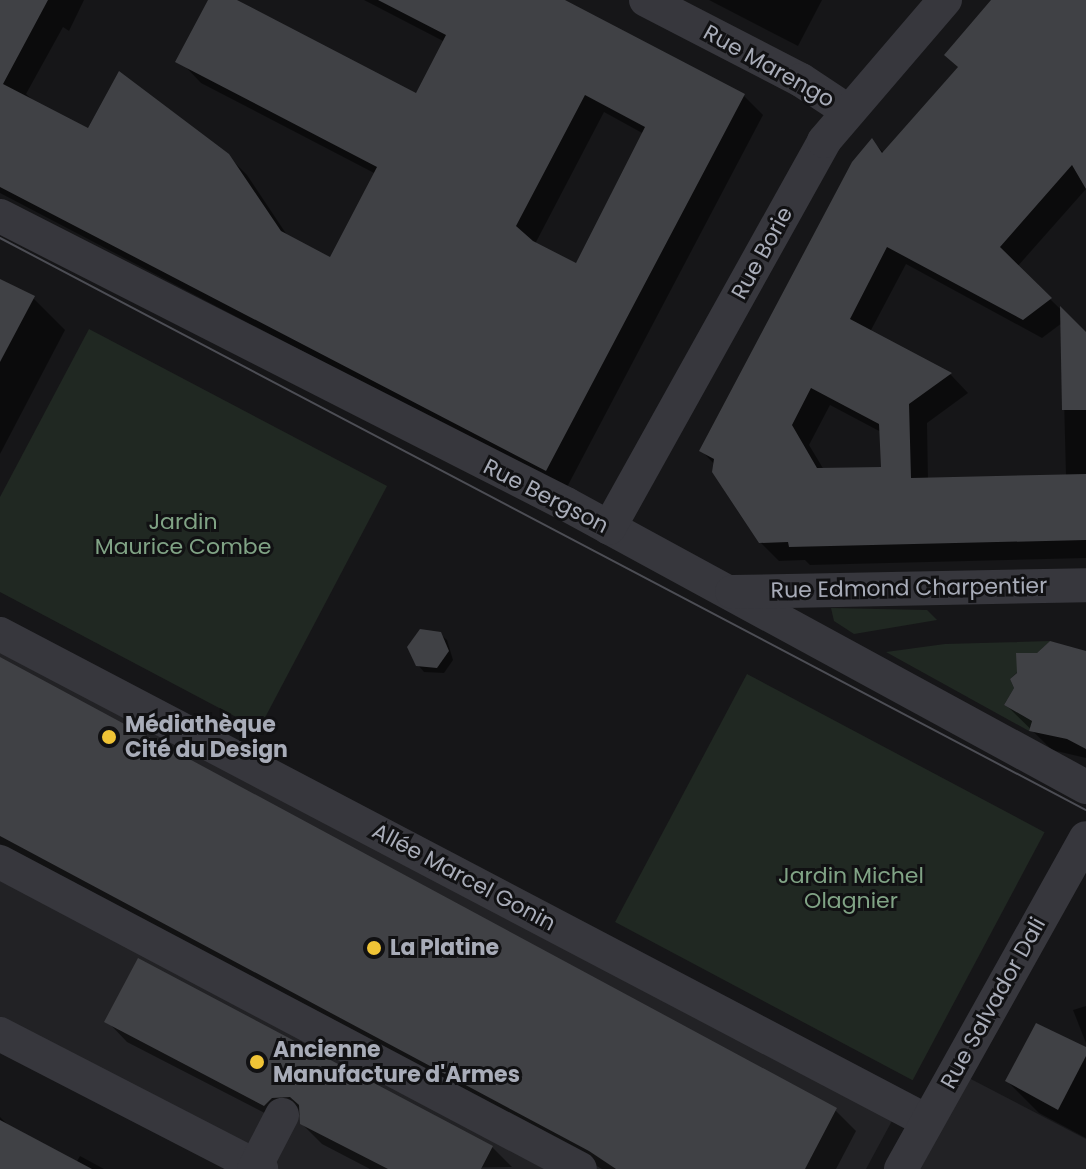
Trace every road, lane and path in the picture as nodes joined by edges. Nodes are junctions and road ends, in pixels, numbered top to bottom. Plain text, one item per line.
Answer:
1 (646, 0) edge
2 (945, 0) edge
3 (848, 111) junction
4 (0, 216) edge
5 (609, 528) junction
6 (1086, 585) edge
7 (731, 592) junction
8 (0, 634) edge
9 (1086, 787) edge
10 (1086, 838) edge
11 (0, 862) edge
12 (0, 1034) edge
13 (282, 1115) dead end
14 (927, 1121) junction
15 (257, 1168) edge
16 (580, 1169) edge
17 (901, 1169) edge

1 - 3 street, Rue Marengo
2 - 3 street, Rue Borie
3 - 5 street, Rue Borie
4 - 5 street, Rue Bergson
5 - 7 street, Rue Bergson
6 - 7 street, Rue Edmond Charpentier
7 - 9 street, Rue Bergson
8 - 14 street, Allée Marcel Gonin
10 - 14 street, Rue Salvador Dali
11 - 16 street
12 - 15 street
13 - 15 street
14 - 17 street, Rue Salvador Dali

